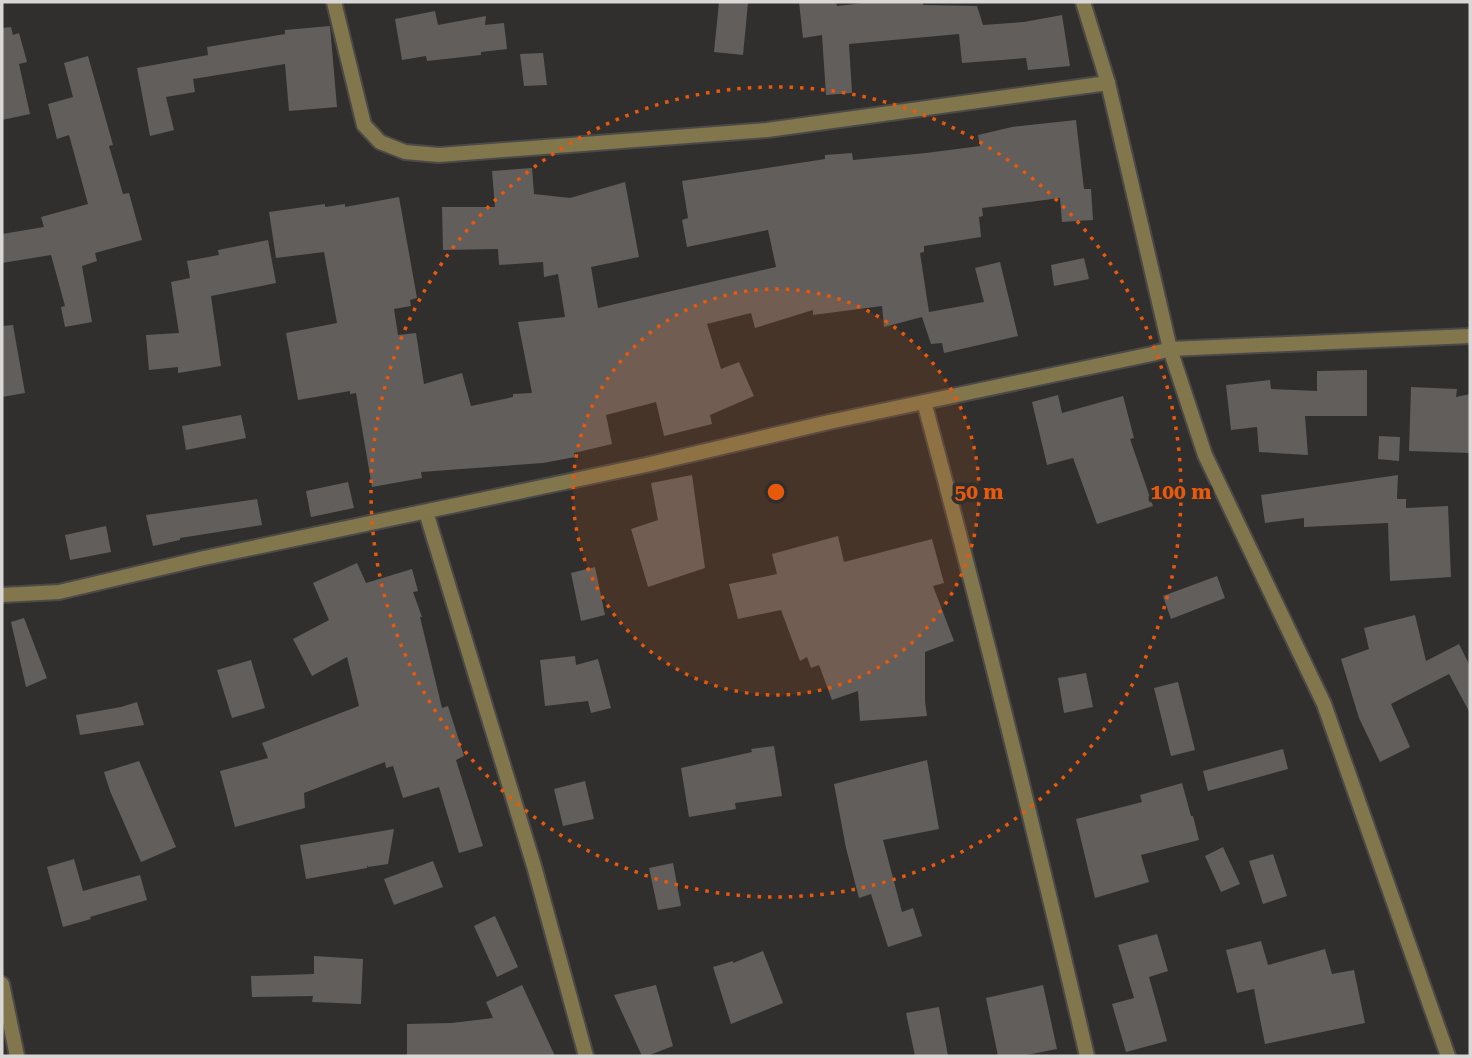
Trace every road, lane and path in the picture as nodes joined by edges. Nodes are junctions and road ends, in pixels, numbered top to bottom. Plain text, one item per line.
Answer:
1 (334, 2) edge
2 (1083, 2) edge
3 (1108, 83) junction
4 (1470, 336) edge
5 (1170, 349) junction
6 (924, 402) junction
7 (426, 512) junction
8 (2, 595) edge
9 (2, 984) edge
10 (17, 1056) edge
11 (586, 1056) edge
12 (1087, 1056) edge
13 (1448, 1056) edge

1 - 3 street
2 - 3 street
3 - 5 street
4 - 5 street
5 - 6 street
5 - 13 street
6 - 7 street
6 - 12 street
7 - 8 street
7 - 11 street
9 - 10 street

